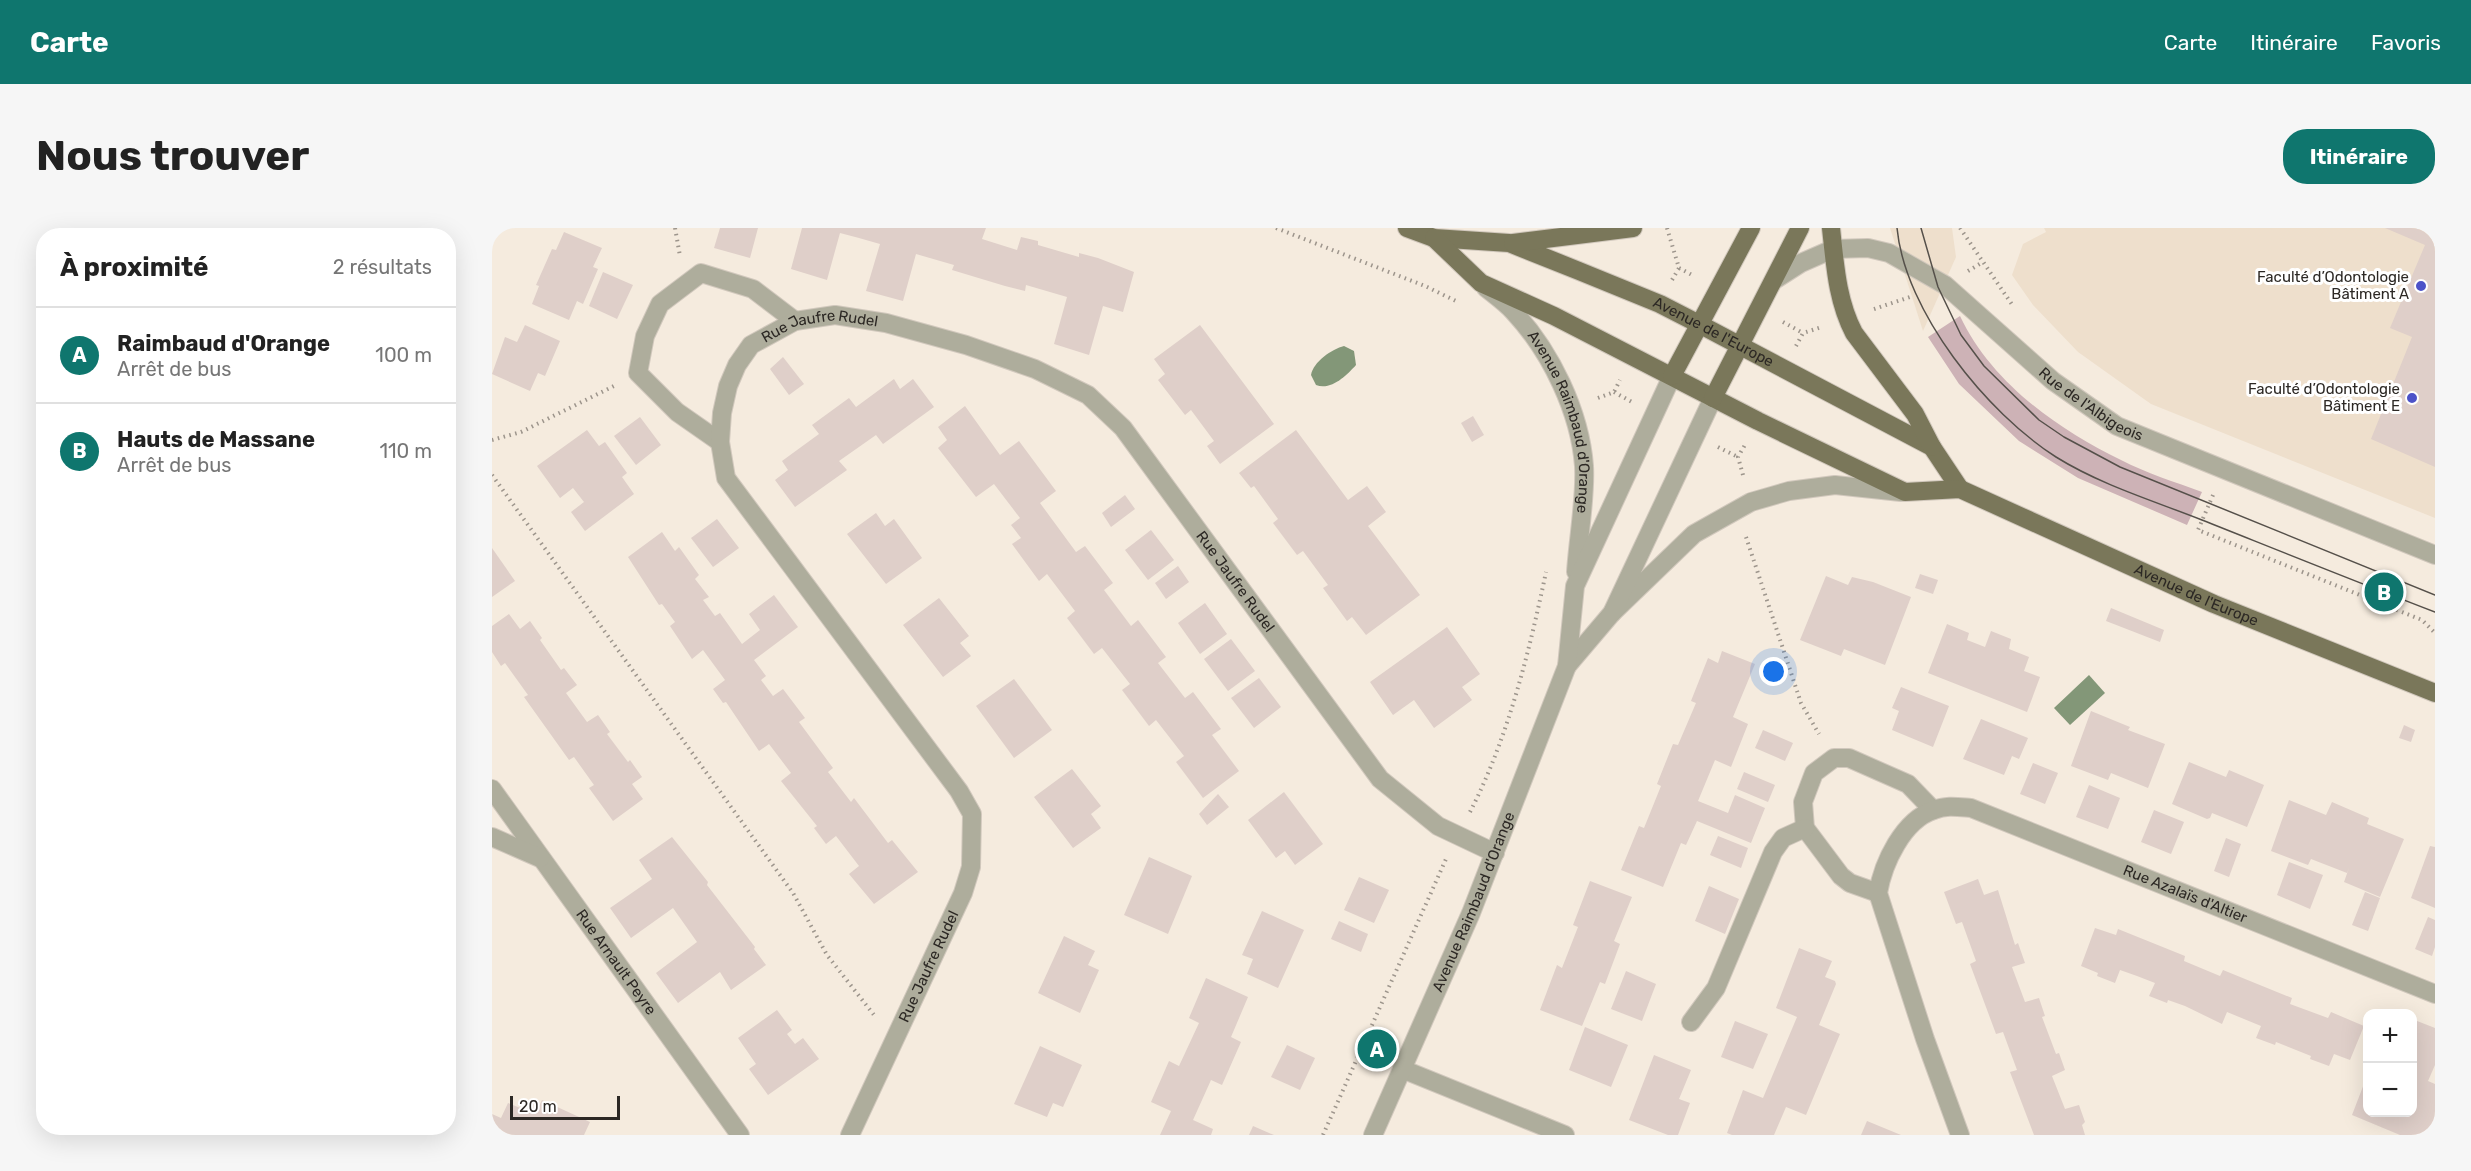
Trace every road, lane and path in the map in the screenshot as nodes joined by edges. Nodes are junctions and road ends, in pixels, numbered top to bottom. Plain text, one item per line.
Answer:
1 (1276, 228) edge
2 (1407, 228) edge
3 (1633, 228) edge
4 (1667, 228) edge
5 (1751, 228) edge
6 (1800, 228) edge
7 (1831, 228) edge
8 (1960, 228) edge
9 (1434, 238) junction
10 (1509, 243) junction
11 (1833, 249) junction
12 (1983, 262) junction
13 (1679, 268) dead end
14 (1776, 279) junction
15 (1480, 283) junction
16 (1945, 285) junction
17 (1461, 304) dead end
18 (2015, 309) dead end
19 (1846, 319) junction
20 (795, 321) junction
21 (1700, 324) junction
22 (1803, 333) dead end
23 (1741, 346) junction
24 (638, 373) junction
25 (1672, 376) junction
26 (1713, 398) junction
27 (492, 440) edge
28 (720, 442) junction
29 (1932, 447) junction
30 (492, 475) edge
31 (1960, 489) junction
32 (1905, 492) junction
33 (2214, 493) dead end
34 (1742, 526) dead end
35 (2435, 555) edge
36 (1547, 567) dead end
37 (1575, 585) junction
38 (1612, 612) junction
39 (2435, 633) edge
40 (1567, 666) junction
41 (2435, 693) edge
42 (1834, 758) junction
43 (492, 789) edge
44 (1933, 810) junction
45 (1805, 828) junction
46 (1458, 836) junction
47 (492, 837) edge
48 (1495, 853) junction
49 (540, 858) junction
50 (1878, 893) junction
51 (2435, 994) edge
52 (1691, 1022) dead end
53 (898, 1030) junction
54 (1402, 1069) junction
55 (740, 1135) edge
56 (850, 1135) edge
57 (1323, 1135) edge
58 (1373, 1135) edge
59 (1565, 1135) edge
60 (1960, 1135) edge

1 - 17 path
2 - 9 main road, Avenue de l'Europe
3 - 10 main road
4 - 13 path
5 - 21 main road
6 - 14 main road
7 - 11 main road
8 - 12 path
9 - 10 main road, Avenue de l'Europe
9 - 15 main road, Avenue de l'Europe
10 - 21 main road, Avenue de l'Europe
11 - 14 street, Rue de l'Albigeois
11 - 16 street, Rue de l'Albigeois
11 - 19 main road
12 - 16 path
12 - 18 path
14 - 23 main road
15 - 25 main road, Avenue de l'Europe
15 - 37 street, Avenue Raimbaud d'Orange
16 - 19 path
16 - 35 street, Rue de l'Albigeois
19 - 22 path
19 - 29 main road
20 - 24 street
20 - 28 street, Rue Jaufre Rudel
20 - 46 street, Rue Jaufre Rudel
21 - 23 main road, Avenue de l'Europe
21 - 25 main road
23 - 26 main road
23 - 29 main road, Avenue de l'Europe
24 - 27 path
24 - 28 street
25 - 26 main road, Avenue de l'Europe
25 - 37 street, Avenue Raimbaud d'Orange
26 - 32 main road, Avenue de l'Europe
26 - 38 street, Avenue Raimbaud d'Orange
28 - 53 street, Rue Jaufre Rudel
29 - 31 main road, Avenue de l'Europe
30 - 53 path
31 - 32 main road, Avenue de l'Europe
31 - 41 main road, Avenue de l'Europe
32 - 38 street, Avenue Raimbaud d'Orange
33 - 39 path
34 - 42 path
36 - 46 path
37 - 40 street, Avenue Raimbaud d'Orange
38 - 40 street, Avenue Raimbaud d'Orange
40 - 48 street, Avenue Raimbaud d'Orange
42 - 44 street
42 - 45 street
43 - 49 street, Rue Arnault Peyre
44 - 50 street
44 - 51 street, Rue Azalaïs d'Altier
45 - 50 street
45 - 52 street
46 - 48 street, Rue Jaufre Rudel
46 - 57 path
47 - 49 street
48 - 54 street, Avenue Raimbaud d'Orange
49 - 55 street, Rue Arnault Peyre
50 - 60 street
53 - 56 street, Rue Jaufre Rudel
54 - 58 street, Avenue Raimbaud d'Orange
54 - 59 street

